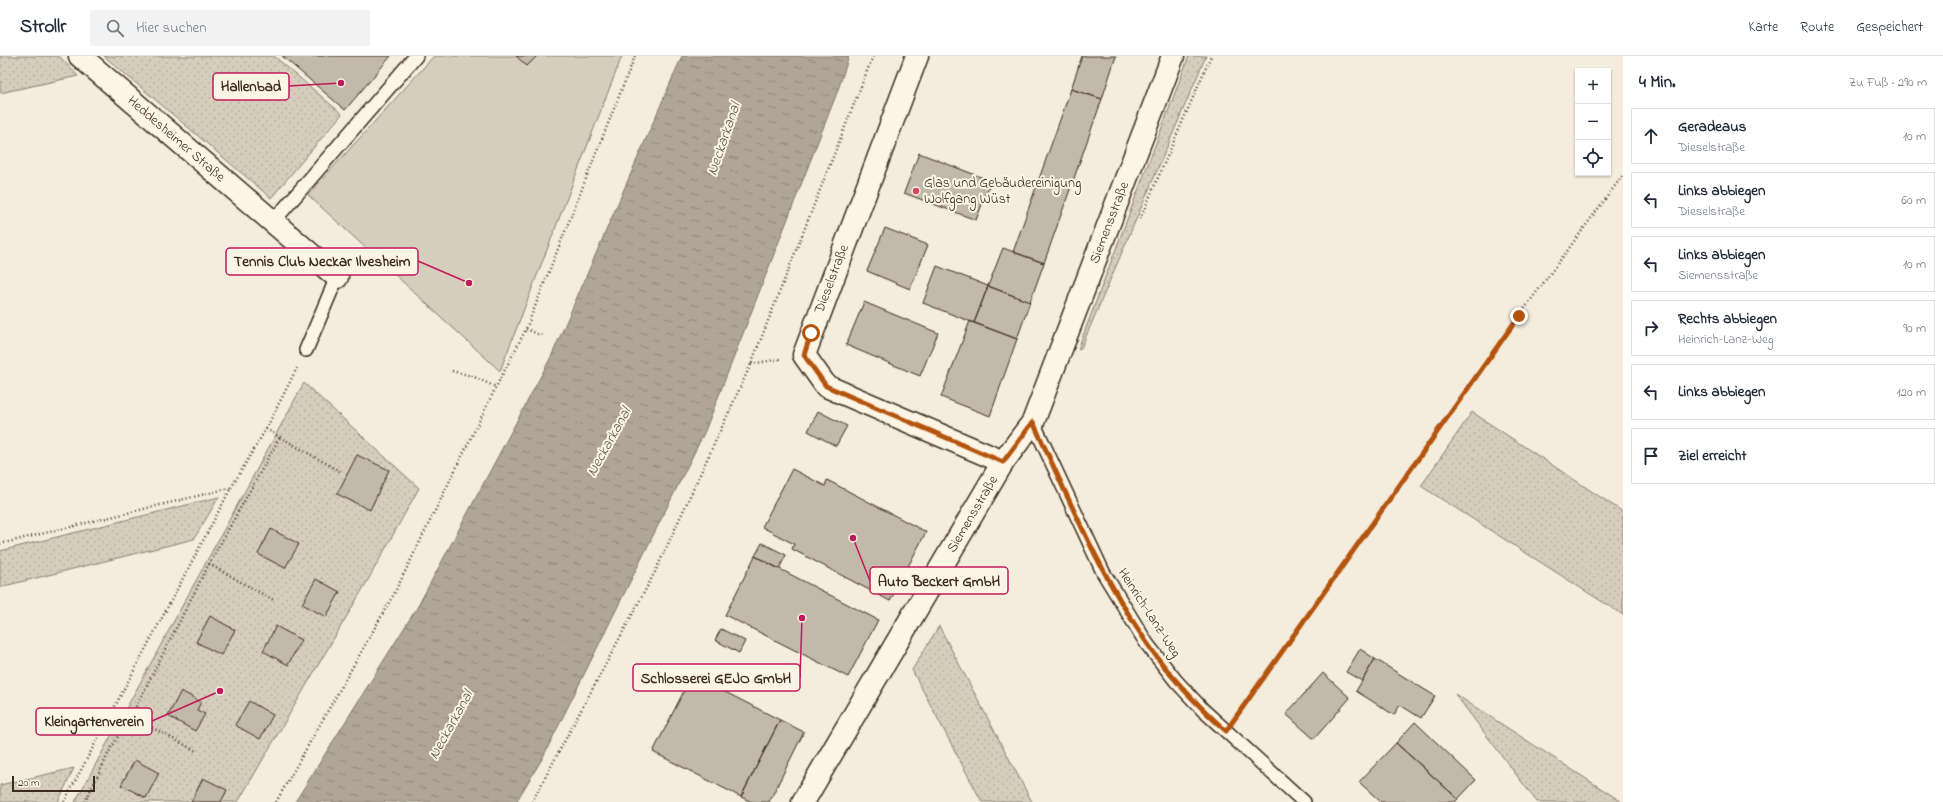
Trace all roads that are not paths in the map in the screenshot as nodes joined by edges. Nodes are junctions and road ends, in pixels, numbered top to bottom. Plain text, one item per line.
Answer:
1 (80, 56) edge
2 (416, 56) edge
3 (917, 56) edge
4 (1173, 56) edge
5 (272, 223) junction
6 (337, 277) joint
7 (306, 350) road end
8 (1033, 422) junction
9 (1003, 462) junction
10 (803, 802) edge
11 (1304, 802) edge

1 - 5 street, Heddesheimer Straße
2 - 5 lane
3 - 9 street, Dieselstraße
4 - 8 street, Siemensstraße
5 - 6 street, Heddesheimer Straße
6 - 7 lane
8 - 9 street, Siemensstraße
8 - 11 lane, Heinrich-Lanz-Weg
9 - 10 street, Siemensstraße

